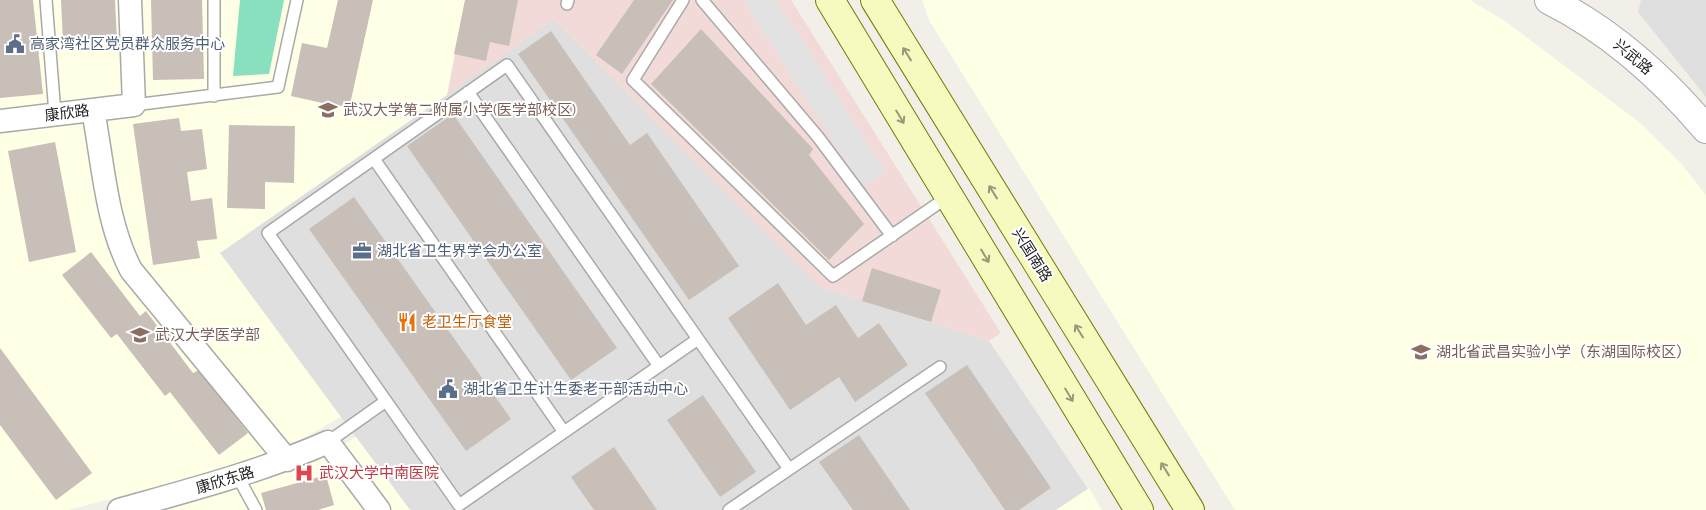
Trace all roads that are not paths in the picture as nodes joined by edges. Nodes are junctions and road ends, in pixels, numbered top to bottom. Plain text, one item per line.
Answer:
1 (46, 0) edge
2 (130, 0) edge
3 (214, 0) edge
4 (297, 0) edge
5 (683, 0) edge
6 (702, 0) edge
7 (830, 0) edge
8 (875, 0) edge
9 (1548, 0) edge
10 (890, 12) edge
11 (468, 92) junction
12 (214, 96) junction
13 (134, 105) junction
14 (93, 110) junction
15 (55, 114) junction
16 (0, 121) edge
17 (1706, 129) edge
18 (374, 159) junction
19 (949, 196) junction
20 (892, 236) junction
21 (698, 338) junction
22 (659, 366) junction
23 (940, 367) dead end
24 (386, 401) junction
25 (564, 432) junction
26 (328, 442) junction
27 (287, 460) junction
28 (789, 469) junction
29 (238, 477) junction
30 (459, 508) edge
31 (119, 510) edge
32 (256, 510) edge
33 (379, 510) edge
34 (729, 510) edge
35 (1139, 510) edge
36 (1190, 510) edge

1 - 15 lane
2 - 13 street
3 - 12 lane
4 - 12 lane
5 - 20 lane
6 - 20 lane
7 -> 19 main road
8 - 10 main road, 兴国南路
9 - 17 street, 兴武路
36 -> 10 main road, 兴国南路
11 - 18 lane
11 - 21 lane
11 - 22 lane
12 - 13 lane
13 - 14 street, 康欣路
14 - 15 street, 康欣路
14 - 27 street
15 - 16 street, 康欣路
18 - 24 lane
18 - 25 lane
19 - 20 lane
19 -> 35 main road
21 - 22 lane
21 - 28 lane
22 - 25 lane
23 - 28 lane
24 - 26 lane
24 - 30 lane
25 - 30 lane
26 - 27 street, 康欣东路
26 - 33 street
27 - 29 street, 康欣东路
28 - 34 lane
29 - 31 street, 康欣东路
29 - 32 lane

